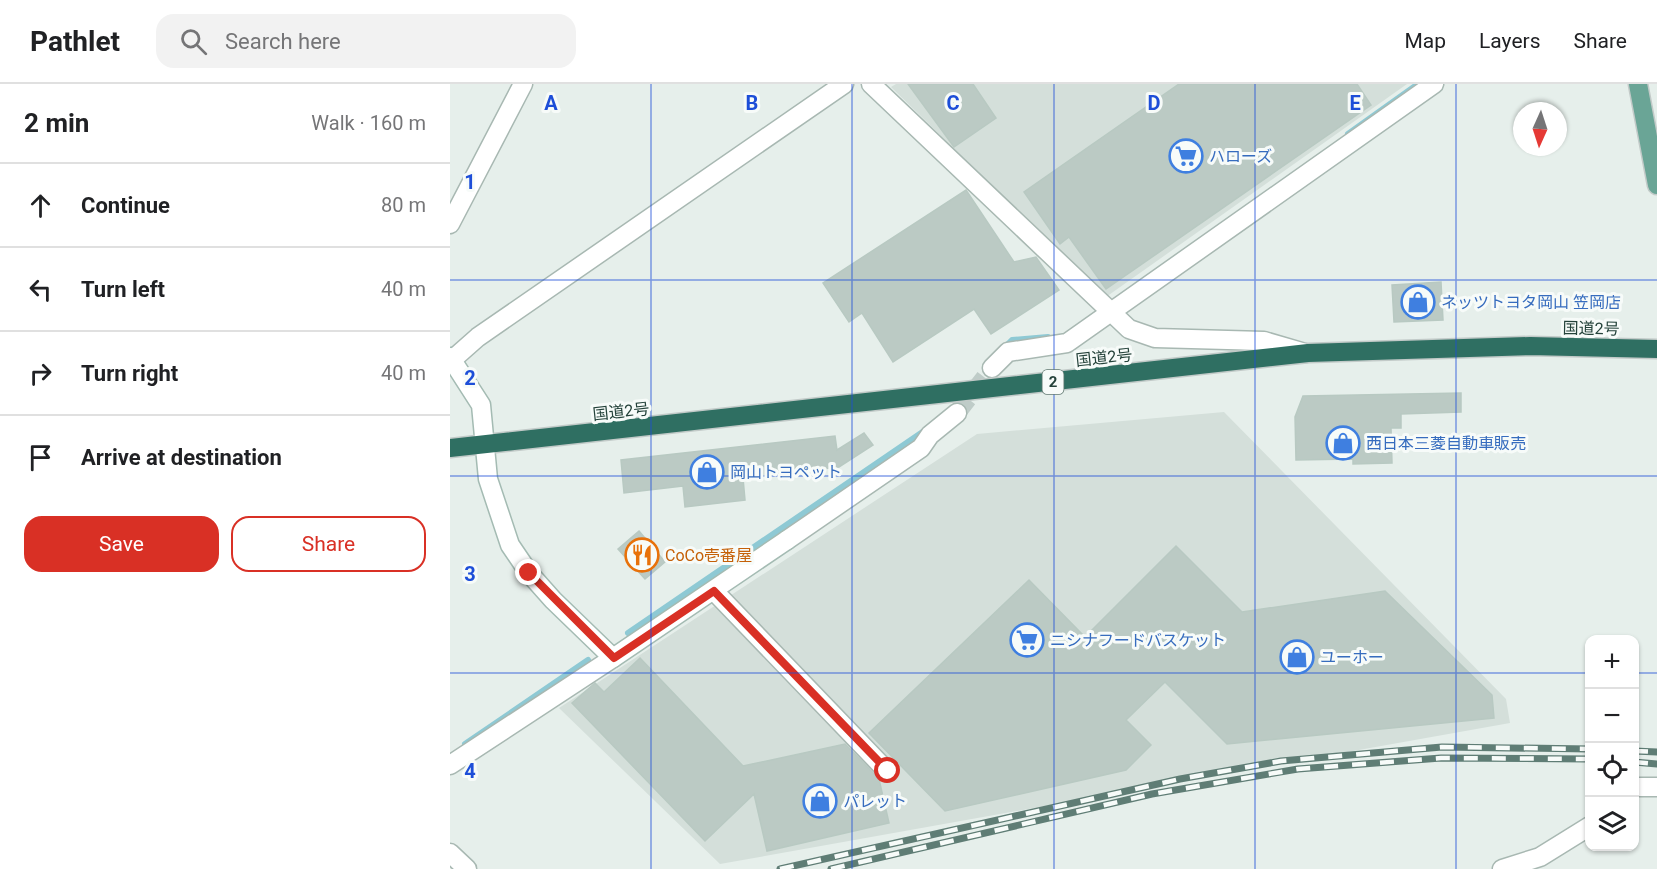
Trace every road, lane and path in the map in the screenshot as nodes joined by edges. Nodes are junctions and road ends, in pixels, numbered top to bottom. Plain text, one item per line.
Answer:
1 (523, 84) edge
2 (844, 84) edge
3 (871, 84) edge
4 (1434, 84) edge
5 (1638, 84) edge
6 (1657, 185) edge
7 (450, 224) edge
8 (1107, 308) junction
9 (1657, 349) edge
10 (1308, 353) junction
11 (451, 358) edge
12 (992, 368) tunnel mouth
13 (957, 413) tunnel mouth
14 (485, 445) junction
15 (450, 448) edge
16 (714, 591) junction
17 (614, 658) junction
18 (450, 765) edge
19 (888, 771) dead end
20 (1639, 787) edge
21 (1657, 787) edge
22 (1585, 829) edge
23 (450, 853) edge
24 (466, 869) edge
25 (1502, 869) edge

1 - 7 street
2 - 11 street
3 - 8 street
4 - 8 street
5 - 6 main road
8 - 10 street
8 - 12 street
9 - 10 highway, 国道2号 / 2
10 - 14 highway, 国道2号 / 2
11 - 14 street
13 - 16 street
14 - 15 highway, 国道2号 / 2
14 - 17 street
16 - 17 street
16 - 19 street
17 - 18 street
20 - 21 street
22 - 25 street
23 - 24 street

